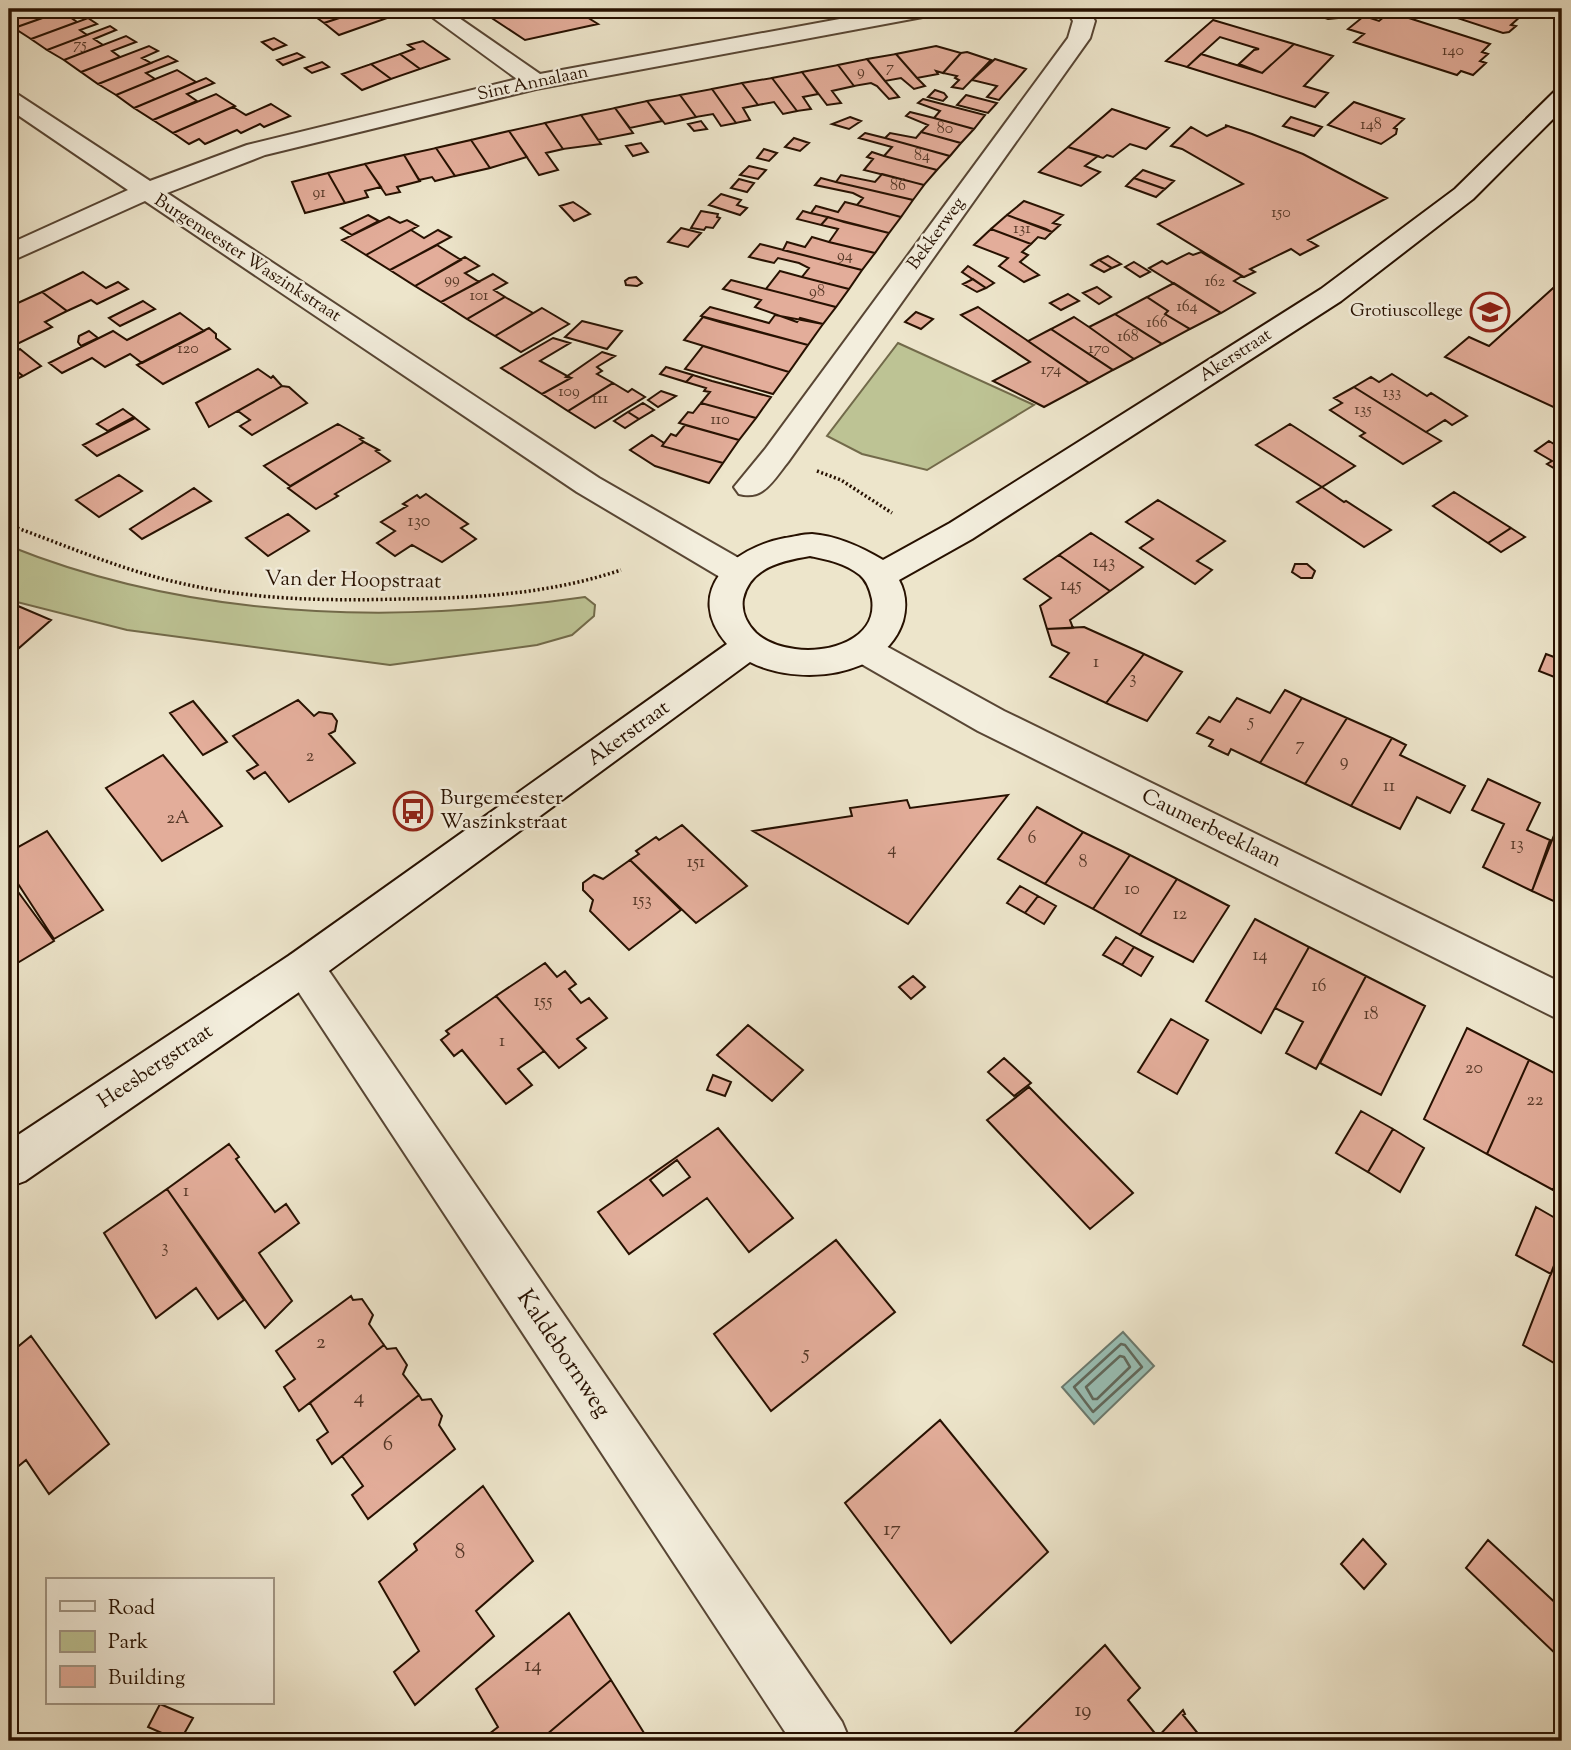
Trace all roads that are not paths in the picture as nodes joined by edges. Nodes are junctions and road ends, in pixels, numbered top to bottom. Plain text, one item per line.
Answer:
1 (432, 9) edge
2 (928, 9) edge
3 (1077, 9) edge
4 (536, 82) junction
5 (1562, 97) edge
6 (9, 99) edge
7 (145, 192) junction
8 (9, 254) edge
9 (750, 487) dead end
10 (737, 572) junction
11 (881, 575) junction
12 (749, 645) junction
13 (863, 649) junction
14 (304, 967) junction
15 (1562, 1003) edge
16 (9, 1167) edge
17 (823, 1741) edge

1 - 4 street
2 - 4 street, Sint Annalaan
3 - 9 street, Bekkerweg
4 - 7 street, Sint Annalaan
5 - 11 street, Akerstraat
6 - 7 street, Burgemeester Waszinkstraat
7 - 8 street, Sint Annalaan
7 - 10 street, Burgemeester Waszinkstraat
10 - 11 street
10 - 12 street
11 - 13 street
12 - 13 street
12 - 14 street, Akerstraat
13 - 15 street, Caumerbeeklaan
14 - 16 street, Heesbergstraat
14 - 17 street, Kaldebornweg

